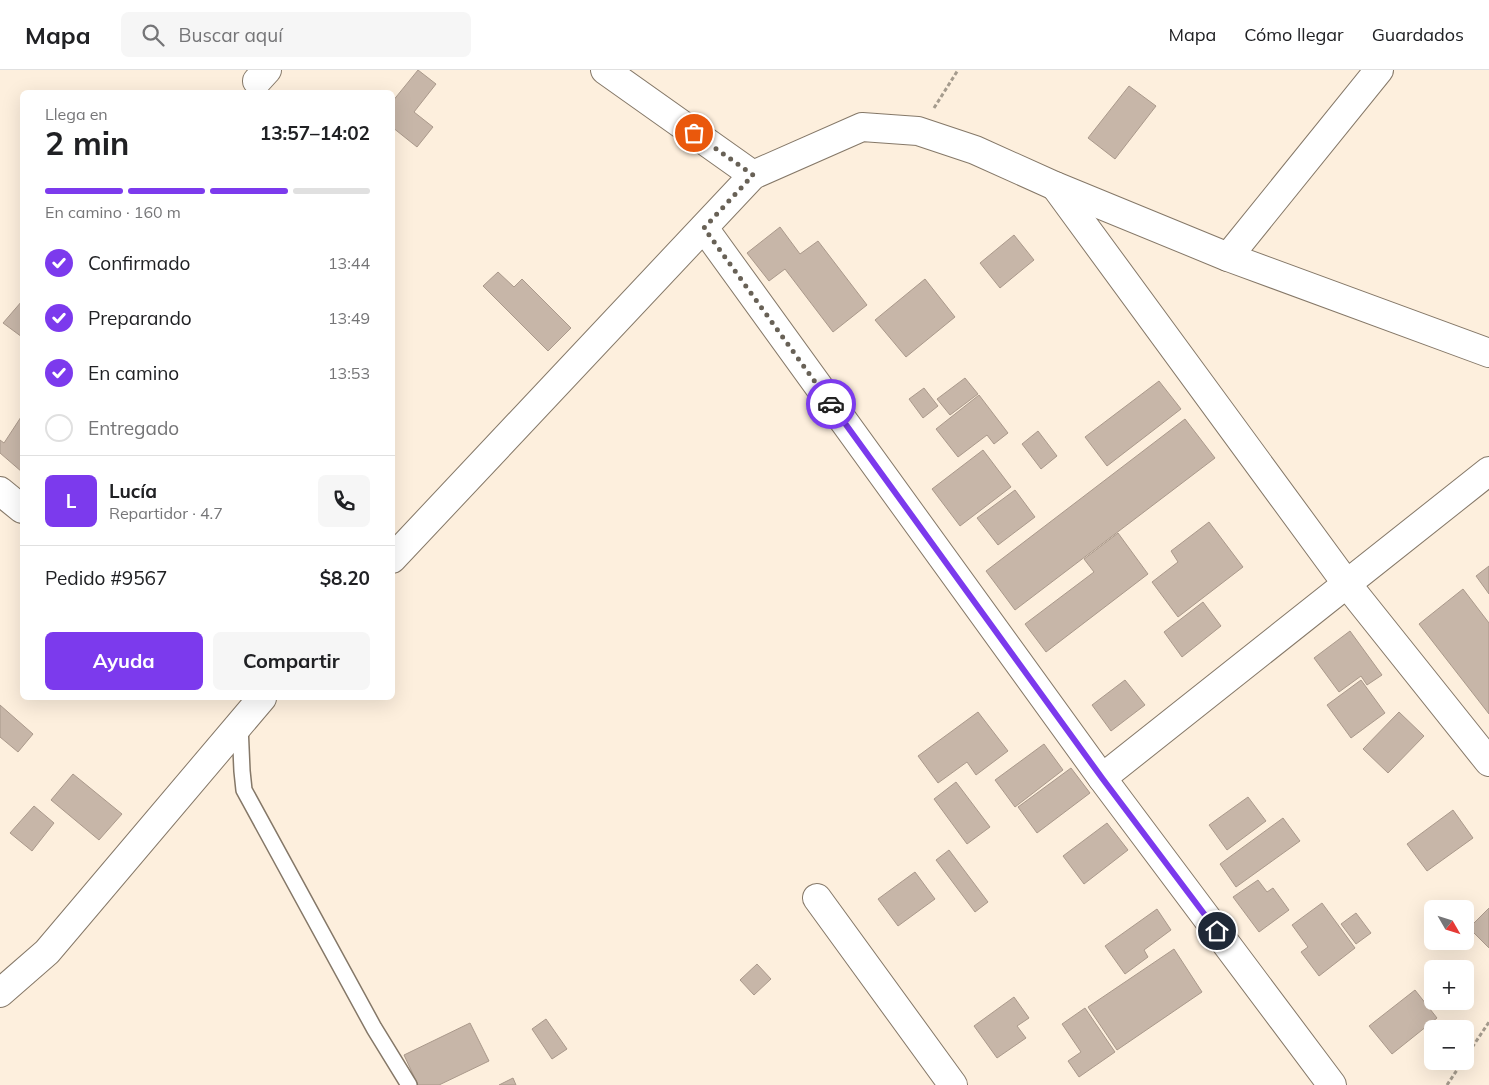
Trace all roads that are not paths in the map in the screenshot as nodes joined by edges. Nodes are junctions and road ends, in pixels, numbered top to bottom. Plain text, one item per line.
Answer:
1 (605, 70) edge
2 (1379, 70) edge
3 (753, 175) junction
4 (1055, 186) junction
5 (704, 228) junction
6 (1228, 257) junction
7 (1489, 353) edge
8 (1489, 471) edge
9 (395, 556) edge
10 (1346, 584) junction
11 (258, 700) edge
12 (240, 723) junction
13 (1489, 762) edge
14 (1102, 778) junction
15 (817, 898) dead end
16 (0, 993) edge
17 (409, 1085) edge
18 (953, 1085) edge
19 (1332, 1085) edge

1 - 3 street
2 - 6 street
3 - 4 street
3 - 5 street
4 - 6 street
4 - 10 street
5 - 9 street
5 - 14 street
6 - 7 street
8 - 10 street
10 - 13 street
10 - 14 street
11 - 12 street
12 - 16 street
12 - 17 lane
14 - 19 street
15 - 18 street

